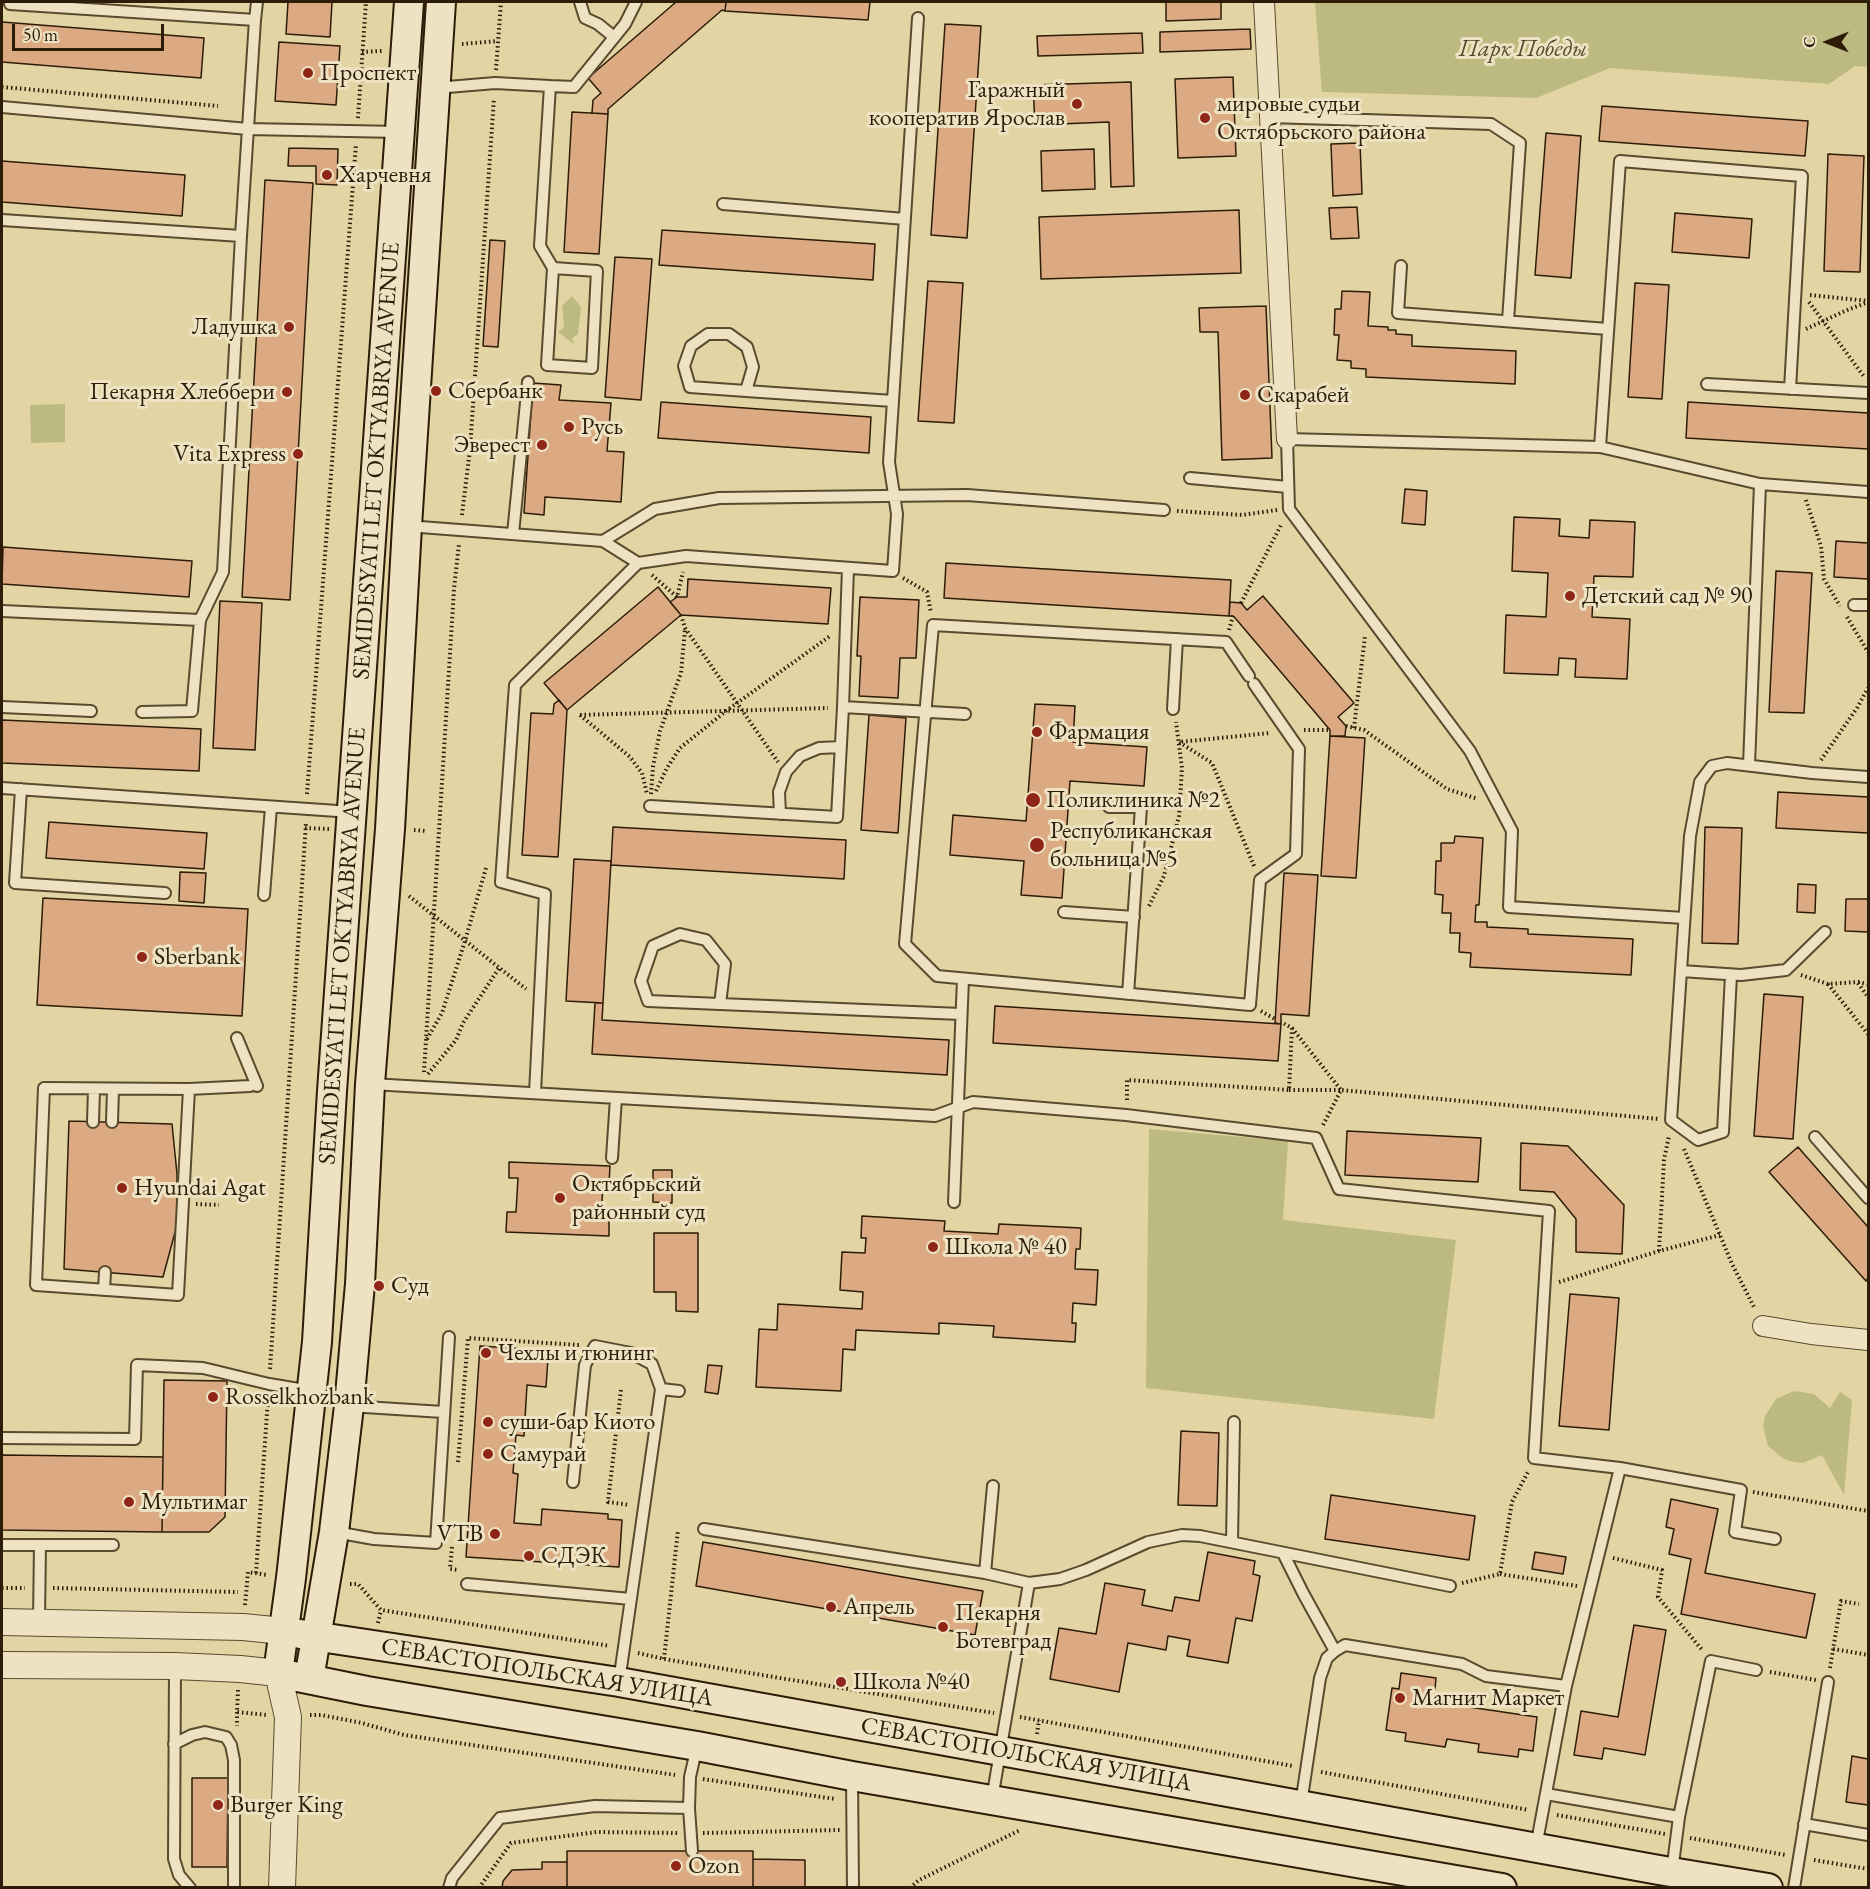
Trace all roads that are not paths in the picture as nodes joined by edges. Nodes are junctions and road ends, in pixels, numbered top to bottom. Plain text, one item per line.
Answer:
1 (257, 2) edge
2 (409, 2) edge
3 (441, 2) edge
4 (580, 2) edge
5 (636, 2) edge
6 (1264, 2) edge
7 (10, 4) dead end
8 (918, 18) dead end
9 (255, 20) junction
10 (614, 37) junction
11 (550, 86) junction
12 (403, 87) junction
13 (436, 88) junction
14 (2, 106) edge
15 (1270, 117) junction
16 (248, 129) junction
17 (400, 132) junction
18 (433, 134) junction
19 (723, 204) dead end
20 (2, 219) edge
21 (905, 219) junction
22 (241, 236) junction
23 (1401, 266) dead end
24 (553, 268) junction
25 (1508, 321) junction
26 (1608, 329) junction
27 (528, 382) dead end
28 (1707, 384) dead end
29 (1790, 389) junction
30 (746, 391) junction
31 (1869, 393) edge
32 (893, 400) junction
33 (1287, 439) junction
34 (1600, 447) junction
35 (1190, 478) dead end
36 (1760, 484) junction
37 (1288, 487) junction
38 (1869, 492) edge
39 (894, 496) junction
40 (1164, 510) road end
41 (373, 524) junction
42 (407, 526) junction
43 (513, 534) junction
44 (603, 541) junction
45 (638, 563) junction
46 (848, 568) junction
47 (1854, 604) dead end
48 (1869, 605) edge
49 (2, 611) edge
50 (200, 620) junction
51 (1177, 639) junction
52 (2, 707) edge
53 (843, 707) junction
54 (1173, 709) road end
55 (92, 711) dead end
56 (142, 712) dead end
57 (926, 712) junction
58 (965, 714) dead end
59 (840, 747) junction
60 (1749, 765) junction
61 (1869, 777) edge
62 (2, 788) edge
63 (21, 789) junction
64 (650, 806) road end
65 (271, 807) junction
66 (1109, 807) dead end
67 (352, 812) junction
68 (780, 813) junction
69 (391, 814) junction
70 (165, 893) dead end
71 (264, 895) dead end
72 (1065, 912) dead end
73 (1134, 917) junction
74 (1684, 918) junction
75 (1825, 932) dead end
76 (1681, 971) junction
77 (1731, 975) junction
78 (963, 979) junction
79 (1128, 994) junction
80 (720, 1004) junction
81 (961, 1014) junction
82 (237, 1038) dead end
83 (370, 1084) junction
84 (94, 1089) junction
85 (113, 1089) junction
86 (189, 1089) junction
87 (332, 1091) junction
88 (535, 1093) junction
89 (616, 1098) junction
90 (957, 1109) junction
91 (93, 1122) dead end
92 (112, 1122) dead end
93 (1815, 1137) dead end
94 (612, 1158) dead end
95 (1869, 1198) edge
96 (954, 1202) dead end
97 (105, 1272) dead end
98 (104, 1290) junction
99 (1763, 1326) road end
100 (449, 1337) dead end
101 (1869, 1340) edge
102 (661, 1389) junction
103 (313, 1391) junction
104 (679, 1391) dead end
105 (349, 1406) junction
106 (443, 1412) junction
107 (1234, 1422) dead end
108 (2, 1438) edge
109 (1620, 1468) junction
110 (573, 1482) dead end
111 (993, 1486) dead end
112 (704, 1528) dead end
113 (334, 1532) junction
114 (1775, 1539) dead end
115 (1232, 1542) junction
116 (2, 1545) edge
117 (40, 1545) junction
118 (113, 1545) dead end
119 (1283, 1553) junction
120 (985, 1573) junction
121 (1029, 1583) junction
122 (467, 1584) dead end
123 (1450, 1586) road end
124 (631, 1599) junction
125 (39, 1621) junction
126 (2, 1622) edge
127 (283, 1631) junction
128 (317, 1636) junction
129 (1335, 1651) junction
130 (2, 1665) edge
131 (175, 1666) junction
132 (1756, 1670) road end
133 (278, 1673) junction
134 (309, 1679) junction
135 (619, 1682) junction
136 (1828, 1682) road end
137 (1566, 1686) junction
138 (288, 1717) junction
139 (174, 1744) junction
140 (697, 1746) junction
141 (1002, 1750) junction
142 (852, 1789) junction
143 (1546, 1794) junction
144 (992, 1800) junction
145 (1301, 1804) junction
146 (689, 1808) junction
147 (1679, 1816) junction
148 (1804, 1824) junction
149 (1869, 1834) edge
150 (1536, 1847) junction
151 (692, 1851) dead end
152 (1672, 1872) junction
153 (190, 1887) edge
154 (234, 1887) edge
155 (282, 1887) edge
156 (449, 1887) edge
157 (853, 1887) edge
158 (1502, 1887) edge
159 (1768, 1887) edge
160 (1794, 1887) edge

1 - 9 lane
2 - 12 main road, SEMIDESYATI LET OKTYABRYA AVENUE
3 - 13 main road, SEMIDESYATI LET OKTYABRYA AVENUE
4 - 10 lane
5 - 10 lane
6 - 15 street
7 - 9 lane
8 - 21 lane
9 - 16 lane
10 - 11 lane
11 - 13 lane
11 - 24 lane
12 - 13 main road
12 - 17 main road, SEMIDESYATI LET OKTYABRYA AVENUE
13 - 18 main road, SEMIDESYATI LET OKTYABRYA AVENUE
14 - 16 lane
15 - 25 lane
15 - 33 street
16 - 17 lane
16 - 22 lane
17 - 18 main road
17 - 41 main road, SEMIDESYATI LET OKTYABRYA AVENUE
18 - 42 main road, SEMIDESYATI LET OKTYABRYA AVENUE
19 - 21 lane
20 - 22 lane
21 - 32 lane
22 - 50 lane
23 - 25 lane
24 - 24 lane
25 - 26 lane
26 - 29 lane
26 - 34 lane
27 - 43 lane
28 - 29 lane
29 - 31 lane
30 - 30 lane
30 - 32 lane
32 - 39 lane
33 - 34 lane
33 - 37 lane
34 - 36 lane
35 - 37 lane
36 - 38 lane
36 - 60 lane
37 - 74 lane
39 - 40 lane
39 - 44 lane
39 - 46 lane
41 - 42 main road
41 - 67 main road, SEMIDESYATI LET OKTYABRYA AVENUE
42 - 43 lane
42 - 69 main road, SEMIDESYATI LET OKTYABRYA AVENUE
43 - 44 lane
44 - 45 lane
45 - 46 lane
45 - 88 lane
46 - 53 lane
47 - 48 lane
49 - 50 lane
50 - 56 lane
51 - 54 lane
51 - 57 lane
51 - 79 lane
52 - 55 lane
53 - 57 lane
53 - 59 lane
57 - 58 lane
57 - 78 lane
59 - 68 lane
59 - 68 lane
60 - 61 lane
60 - 74 lane
62 - 63 lane
63 - 65 lane
63 - 70 lane
64 - 68 lane
65 - 67 lane
65 - 71 lane
66 - 73 lane
67 - 69 main road
67 - 87 main road, SEMIDESYATI LET OKTYABRYA AVENUE
69 - 83 main road, SEMIDESYATI LET OKTYABRYA AVENUE
72 - 73 lane
73 - 79 lane
74 - 76 lane
75 - 77 lane
76 - 77 lane
76 - 77 lane
78 - 79 lane
78 - 81 lane
80 - 80 lane
80 - 81 lane
81 - 90 lane
82 - 86 lane
83 - 87 main road
83 - 88 lane
83 - 105 main road, SEMIDESYATI LET OKTYABRYA AVENUE
84 - 85 lane
84 - 91 lane
84 - 98 lane
85 - 86 lane
85 - 92 lane
86 - 98 lane
87 - 103 main road, SEMIDESYATI LET OKTYABRYA AVENUE
88 - 89 lane
89 - 90 lane
89 - 94 lane
90 - 96 lane
90 - 109 lane
93 - 95 lane
97 - 98 lane
99 - 101 street
100 - 106 lane
102 - 104 lane
102 - 110 lane
102 - 124 lane
103 - 108 lane
103 - 127 main road, SEMIDESYATI LET OKTYABRYA AVENUE
105 - 106 lane
105 - 113 main road, SEMIDESYATI LET OKTYABRYA AVENUE
106 - 113 lane
107 - 115 lane
109 - 114 lane
109 - 137 lane
111 - 120 lane
112 - 120 lane
113 - 128 main road, SEMIDESYATI LET OKTYABRYA AVENUE
115 - 119 lane
115 - 121 lane
116 - 117 lane
117 - 118 lane
117 - 125 lane
119 - 123 lane
119 - 129 lane
120 - 121 lane
121 - 141 lane
122 - 124 lane
124 - 135 lane
125 - 126 street
125 - 127 street
127 - 128 main road, СЕВАСТОПОЛЬСКАЯ УЛИЦА
127 - 133 main road, SEMIDESYATI LET OKTYABRYA AVENUE
128 - 134 main road, SEMIDESYATI LET OKTYABRYA AVENUE
128 - 135 main road, СЕВАСТОПОЛЬСКАЯ УЛИЦА
129 - 137 lane
129 - 145 lane
130 - 131 street
131 - 133 street
131 - 139 lane
132 - 147 lane
133 - 134 main road, СЕВАСТОПОЛЬСКАЯ УЛИЦА
133 - 138 street, SEMIDESYATI LET OKTYABRYA AVENUE
134 - 138 street
134 - 140 main road, СЕВАСТОПОЛЬСКАЯ УЛИЦА
135 - 141 main road, СЕВАСТОПОЛЬСКАЯ УЛИЦА
136 - 148 lane
137 - 143 lane
138 - 155 street, SEMIDESYATI LET OKTYABRYA AVENUE
139 - 153 lane
139 - 154 lane
140 - 142 main road, СЕВАСТОПОЛЬСКАЯ УЛИЦА
140 - 146 lane
141 - 144 lane
141 - 145 main road, СЕВАСТОПОЛЬСКАЯ УЛИЦА
142 - 144 main road, СЕВАСТОПОЛЬСКАЯ УЛИЦА
142 - 157 lane
143 - 147 lane
143 - 150 lane
144 - 158 main road, СЕВАСТОПОЛЬСКАЯ УЛИЦА
145 - 150 main road, СЕВАСТОПОЛЬСКАЯ УЛИЦА
146 - 151 lane
146 - 156 lane
147 - 152 lane
148 - 149 lane
148 - 160 lane
150 - 152 main road, СЕВАСТОПОЛЬСКАЯ УЛИЦА
152 - 159 main road, СЕВАСТОПОЛЬСКАЯ УЛИЦА

